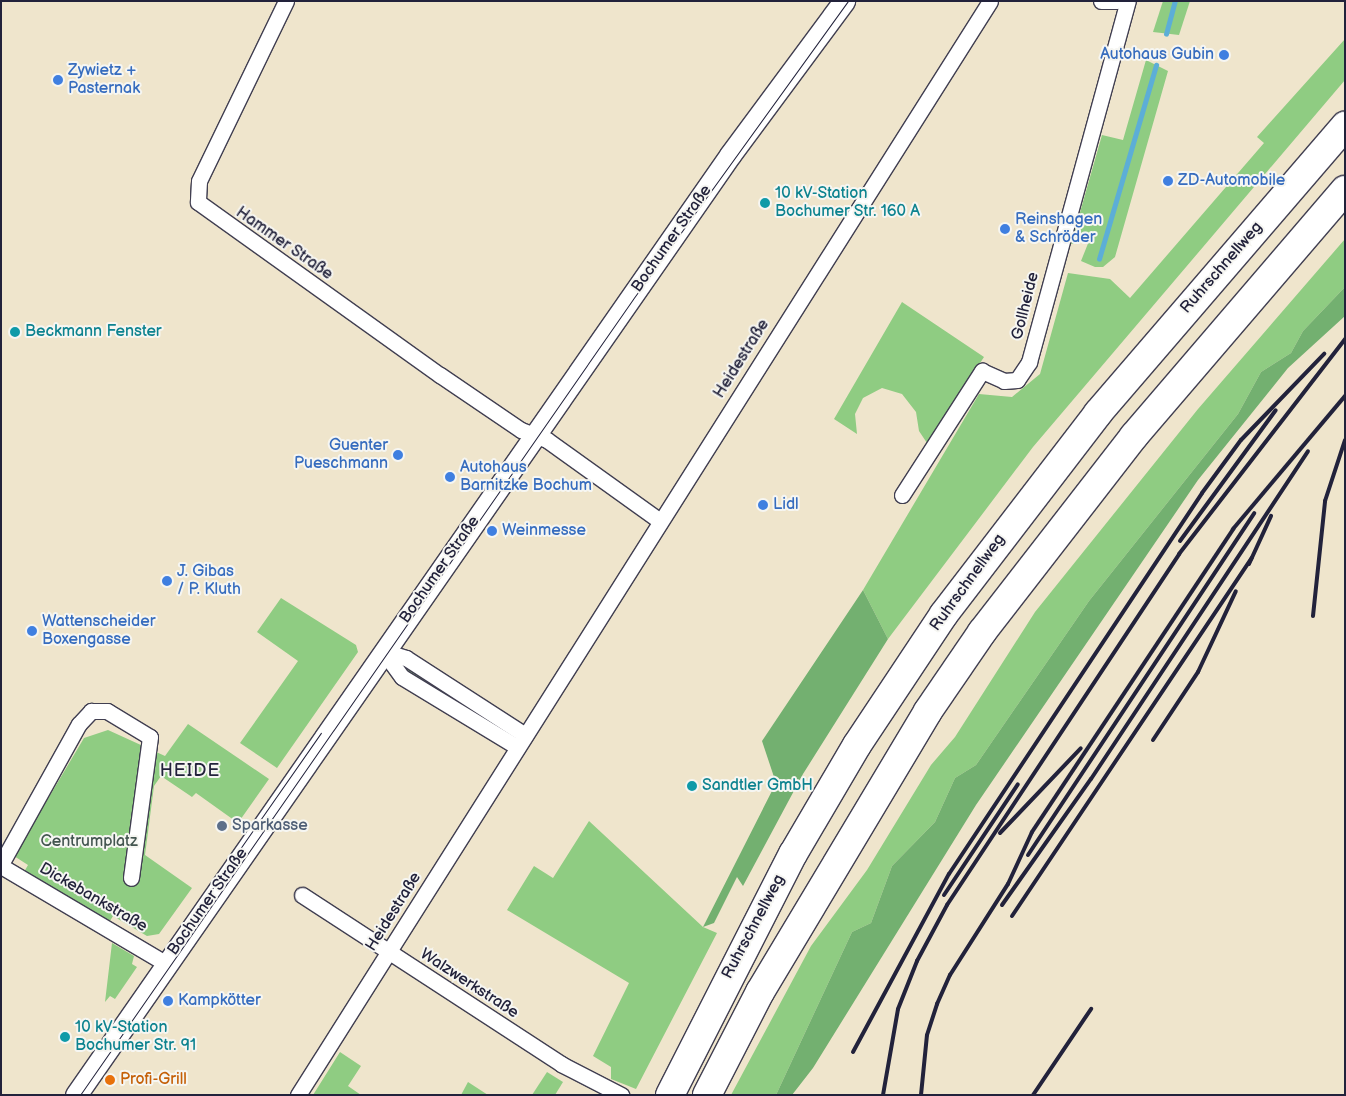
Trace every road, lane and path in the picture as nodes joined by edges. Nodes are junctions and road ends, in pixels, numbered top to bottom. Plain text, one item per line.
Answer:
1 (286, 1) edge
2 (844, 1) edge
3 (990, 1) edge
4 (1101, 1) edge
5 (1117, 1) edge
6 (1128, 1) edge
7 (1345, 126) edge
8 (1345, 190) edge
9 (535, 437) junction
10 (902, 495) dead end
11 (660, 521) junction
12 (383, 651) junction
13 (521, 741) junction
14 (1, 865) edge
15 (131, 878) dead end
16 (302, 895) dead end
17 (389, 952) junction
18 (165, 963) junction
19 (76, 1095) edge
20 (298, 1095) edge
21 (621, 1095) edge
22 (670, 1095) edge
23 (707, 1095) edge

1 - 9 street, Hammer Straße
2 - 9 main road, Bochumer Straße
3 - 11 street, Heidestraße
4 - 5 street
6 - 10 street, Gollheide
7 - 22 highway, Ruhrschnellweg
8 - 23 highway
9 - 11 street
9 - 12 main road, Bochumer Straße
11 - 13 street, Heidestraße
12 - 13 street
12 - 18 main road, Bochumer Straße
13 - 17 street, Heidestraße
14 - 15 street
14 - 18 street, Dickebankstraße
16 - 17 street, Walzwerkstraße
17 - 20 street, Heidestraße
17 - 21 street, Walzwerkstraße
18 - 19 main road, Bochumer Straße

